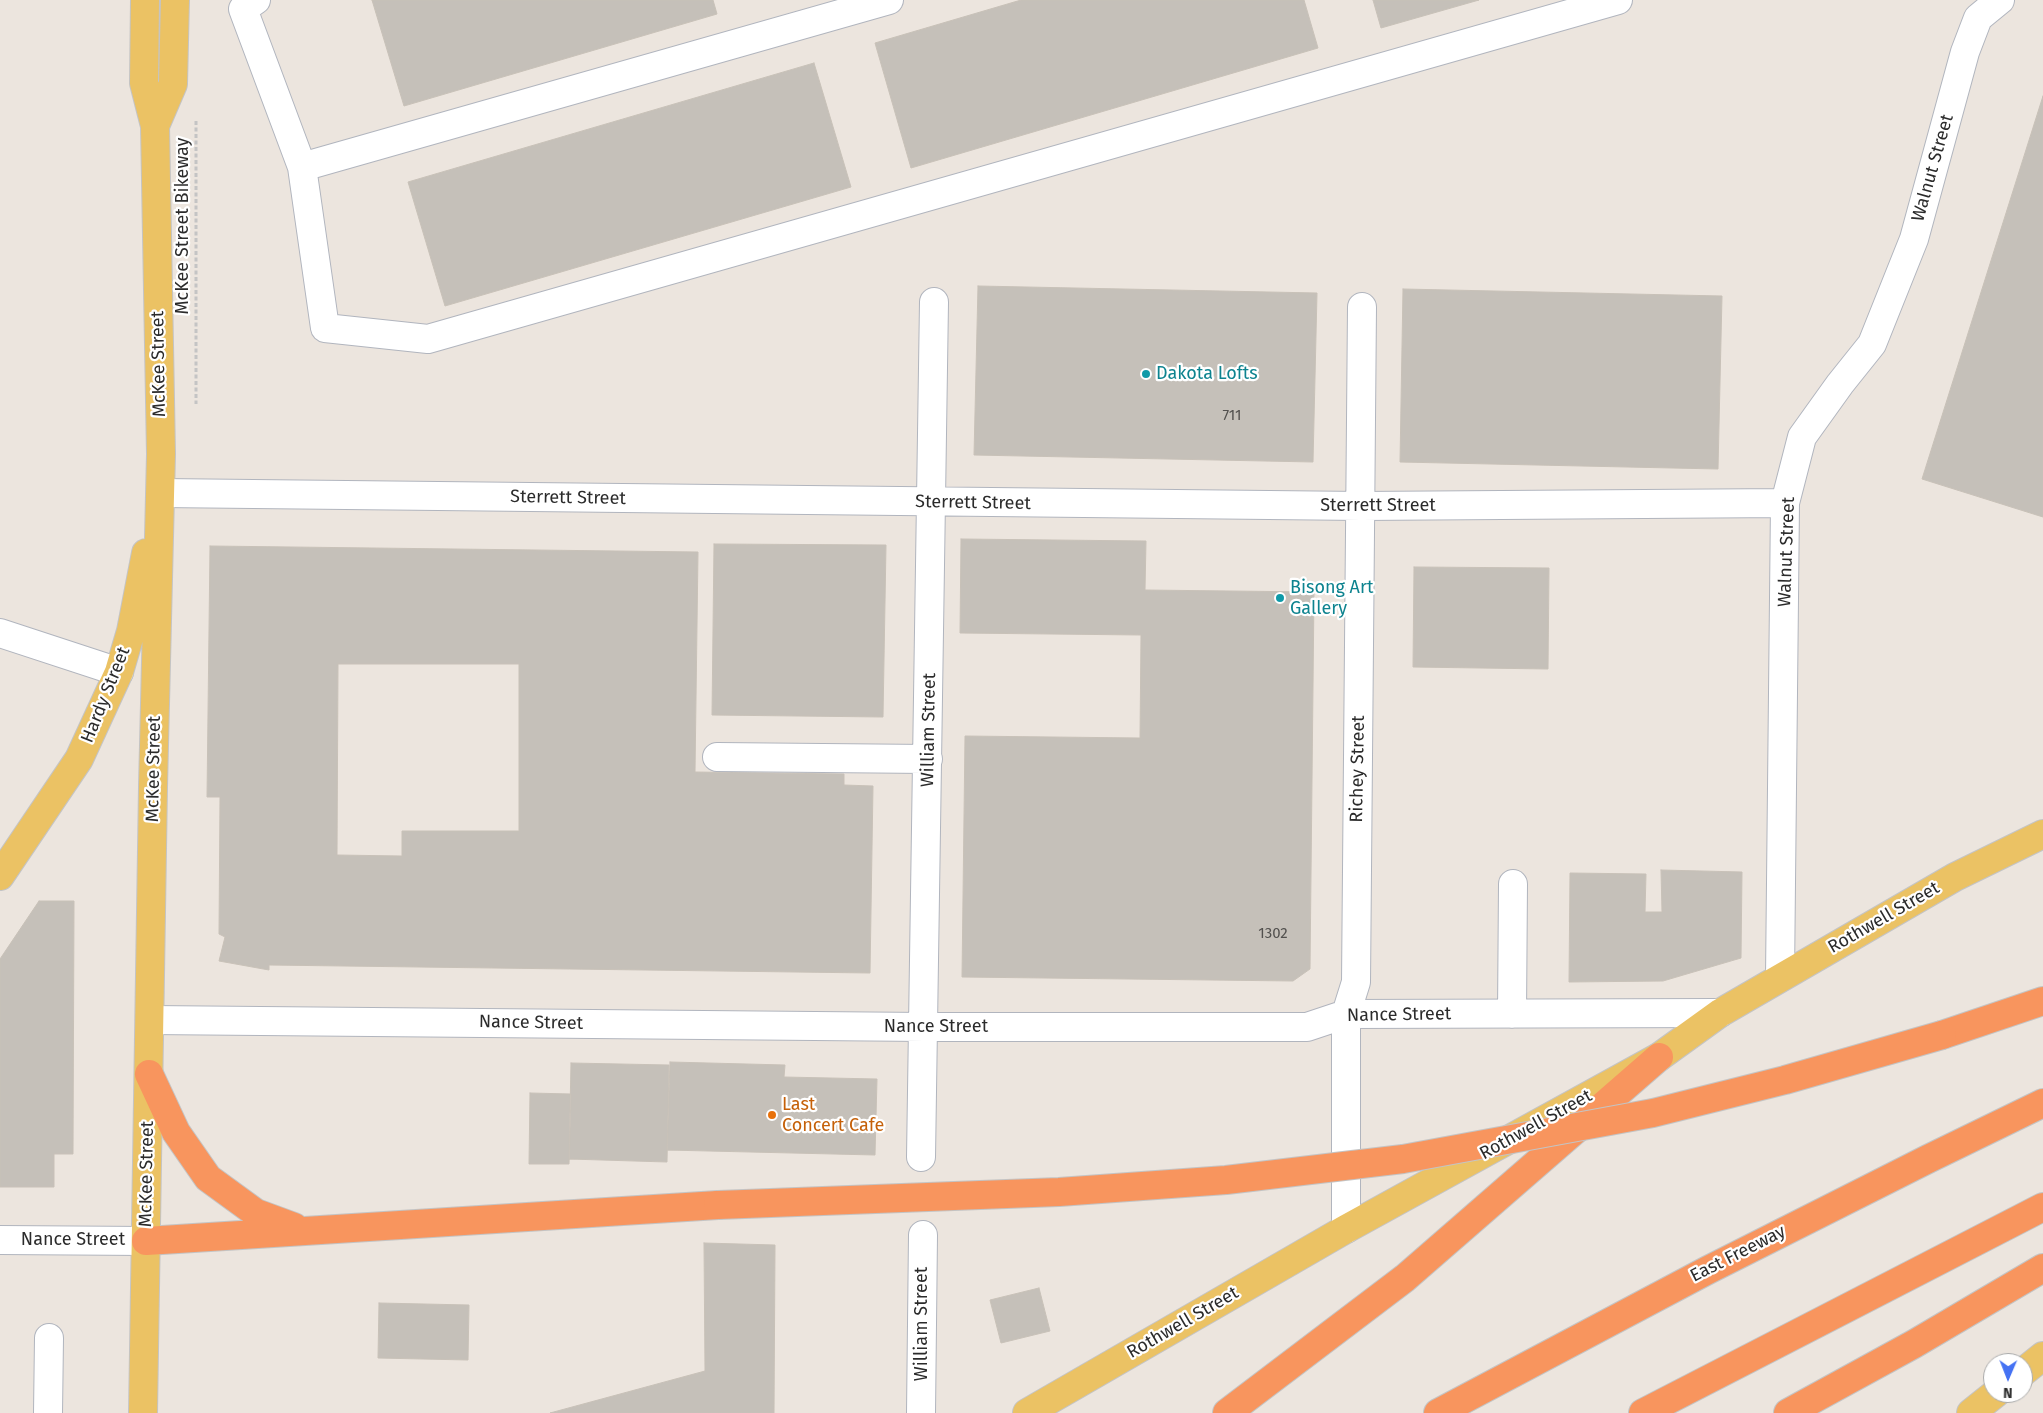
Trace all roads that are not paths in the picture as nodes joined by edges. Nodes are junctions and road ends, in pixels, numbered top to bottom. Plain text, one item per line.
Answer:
1 (145, 0) edge
2 (175, 0) edge
3 (256, 0) edge
4 (889, 0) edge
5 (1618, 0) edge
6 (2000, 0) edge
7 (154, 126) junction
8 (302, 167) junction
9 (934, 302) dead end
10 (1362, 307) dead end
11 (161, 493) junction
12 (932, 502) junction
13 (1785, 503) junction
14 (1361, 506) junction
15 (0, 633) edge
16 (119, 672) junction
17 (717, 757) dead end
18 (928, 760) junction
19 (2043, 834) edge
20 (0, 876) edge
21 (1513, 884) dead end
22 (1780, 977) junction
23 (2043, 1001) edge
24 (1720, 1012) junction
25 (1346, 1014) junction
26 (1512, 1014) junction
27 (150, 1020) junction
28 (925, 1027) junction
29 (1659, 1057) junction
30 (149, 1074) junction
31 (2043, 1103) edge
32 (922, 1157) dead end
33 (2043, 1207) edge
34 (302, 1230) junction
35 (1346, 1230) junction
36 (923, 1235) dead end
37 (0, 1240) edge
38 (146, 1241) junction
39 (2041, 1269) edge
40 (49, 1338) dead end
41 (2043, 1356) edge
42 (2033, 1364) edge
43 (1984, 1403) edge
44 (48, 1413) edge
45 (142, 1413) edge
46 (920, 1413) edge
47 (1027, 1413) edge
48 (1227, 1413) edge
49 (1438, 1413) edge
50 (1643, 1413) edge
51 (1788, 1413) edge
52 (1971, 1413) edge

1 - 7 main road, McKee Street
2 - 7 main road, McKee Street
3 - 8 street
4 - 8 street
5 - 8 street
6 - 13 street, Walnut Street
7 - 11 main road, McKee Street
9 - 12 street, William Street
10 - 14 street, Richey Street
11 - 12 street, Sterrett Street
11 - 16 main road, Hardy Street
11 - 27 main road, McKee Street
12 - 14 street, Sterrett Street
12 - 18 street, William Street
13 - 14 street, Sterrett Street
13 - 22 street, Walnut Street
14 - 25 street, Richey Street
15 - 16 street
16 - 20 main road, Hardy Street
17 - 18 street
18 - 28 street, William Street
19 - 22 main road, Rothwell Street
21 - 26 street
22 - 24 main road, Rothwell Street
23 - 34 highway, bridge
24 - 26 street, Nance Street
24 - 29 main road, Rothwell Street
25 - 26 street, Nance Street
25 - 28 street, Nance Street
25 - 35 street, Richey Street
27 - 28 street, Nance Street
27 - 30 main road, McKee Street
28 - 32 street, William Street
29 - 35 main road, Rothwell Street
29 - 48 highway
30 - 34 highway
30 - 38 main road, McKee Street
31 - 49 highway, East Freeway
33 - 50 highway
34 - 38 highway
35 - 47 main road, Rothwell Street
36 - 46 street, William Street
37 - 38 street, Nance Street
38 - 45 main road, McKee Street
39 - 51 highway
40 - 44 street
41 - 42 main road
43 - 52 main road

